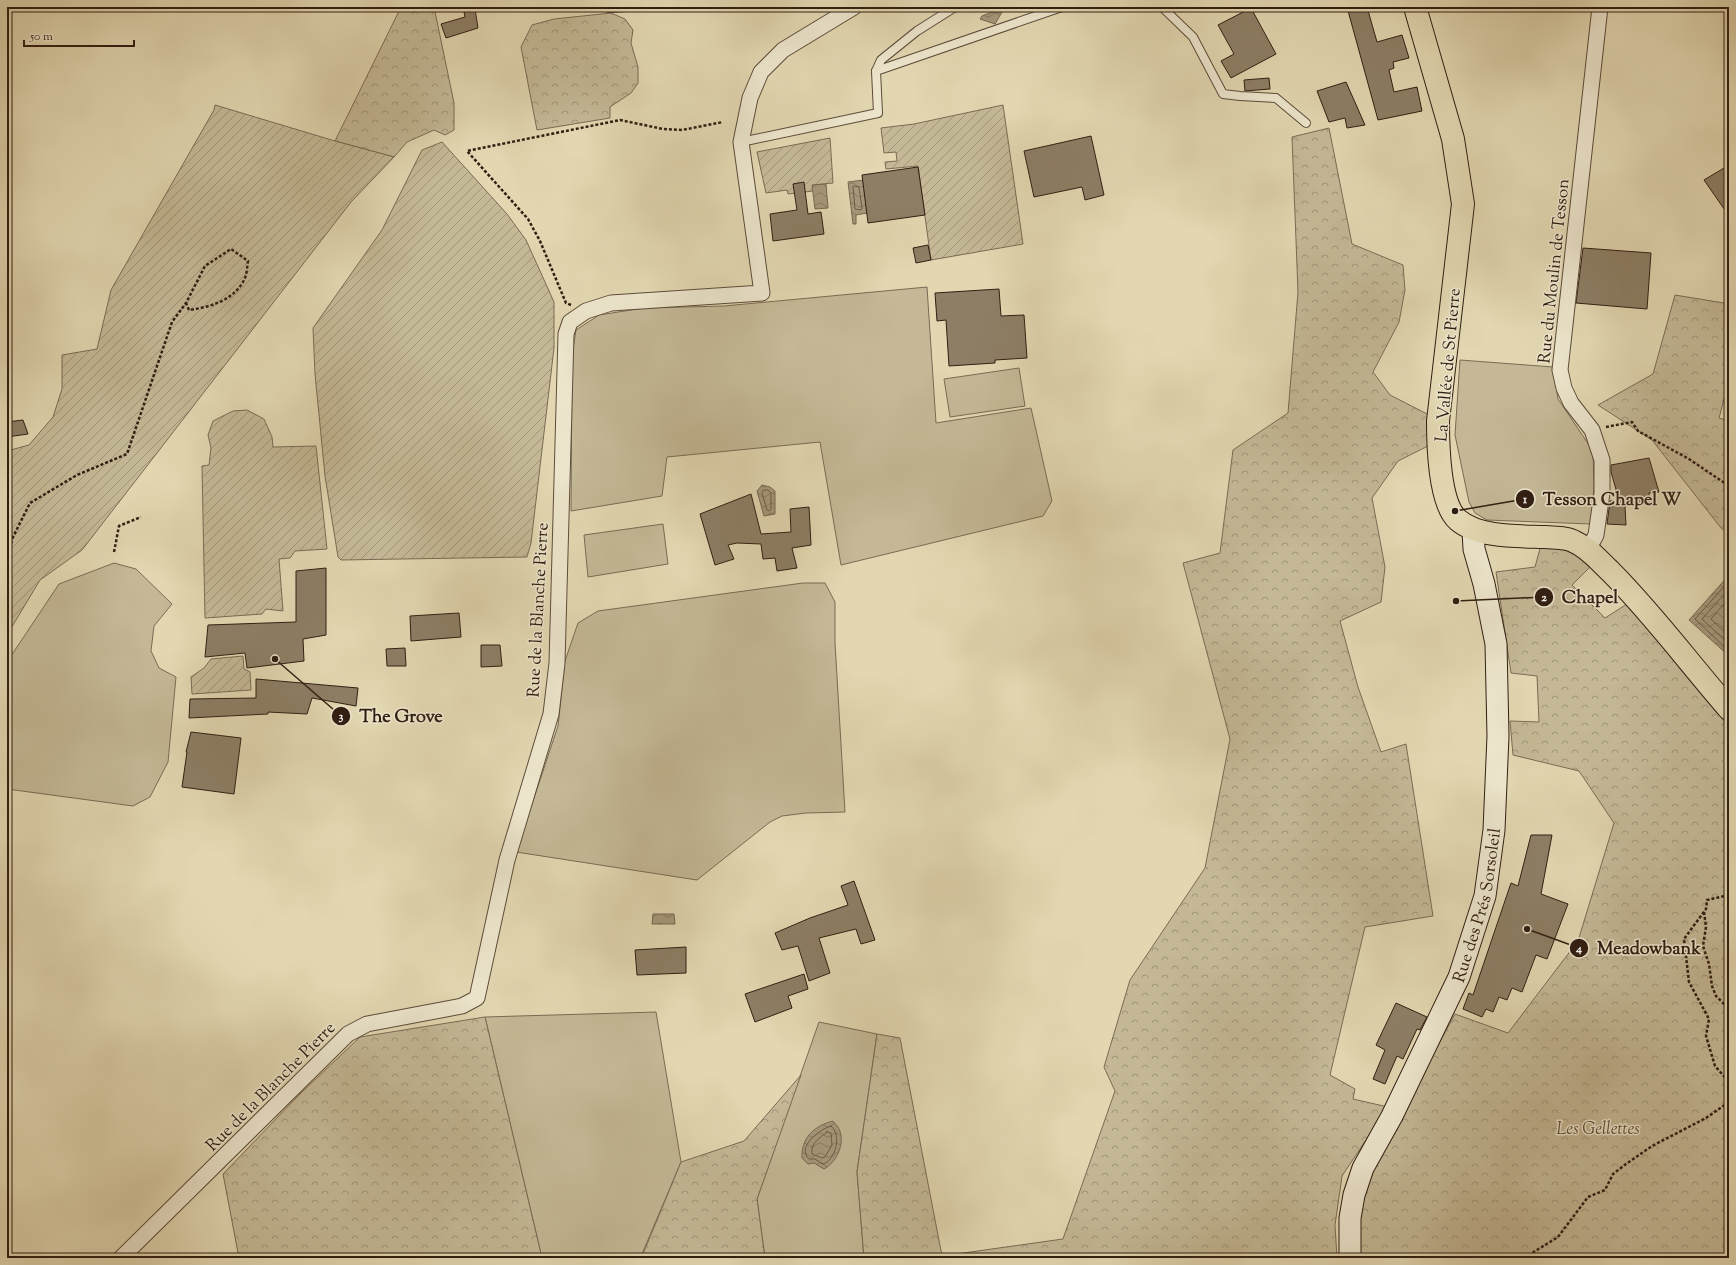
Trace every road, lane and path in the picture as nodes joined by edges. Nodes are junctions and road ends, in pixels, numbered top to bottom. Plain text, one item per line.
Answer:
1 (627, 7) edge
2 (854, 7) edge
3 (955, 7) edge
4 (1062, 7) edge
5 (1162, 7) edge
6 (1415, 7) edge
7 (1600, 7) edge
8 (609, 8) dead end
9 (876, 71) junction
10 (723, 122) dead end
11 (1306, 123) dead end
12 (741, 142) junction
13 (186, 303) junction
14 (573, 306) dead end
15 (1592, 430) junction
16 (1729, 486) edge
17 (141, 517) dead end
18 (1473, 530) junction
19 (1588, 550) junction
20 (114, 552) dead end
21 (7, 563) edge
22 (1729, 709) edge
23 (1729, 895) edge
24 (1704, 912) junction
25 (1729, 1009) edge
26 (1729, 1082) edge
27 (1729, 1102) edge
28 (121, 1258) edge
29 (1350, 1258) edge
30 (1524, 1258) edge

1 - 8 lane
2 - 12 street, Rue de la Blanche Pierre
3 - 9 lane
4 - 9 lane
5 - 11 lane
6 - 18 main road, La Vallée de St Pierre
7 - 15 street, Rue du Moulin de Tesson
9 - 12 lane
10 - 14 path
12 - 28 street, Rue de la Blanche Pierre
13 - 13 path
13 - 21 path
15 - 16 path
15 - 19 street, Rue du Moulin de Tesson
17 - 20 path
18 - 19 main road, La Vallée de St Pierre
18 - 29 main road, Rue des Prés Sorsoleil
19 - 22 main road, La Vallée de St Pierre
23 - 24 path
24 - 25 path
24 - 26 path
27 - 30 path

